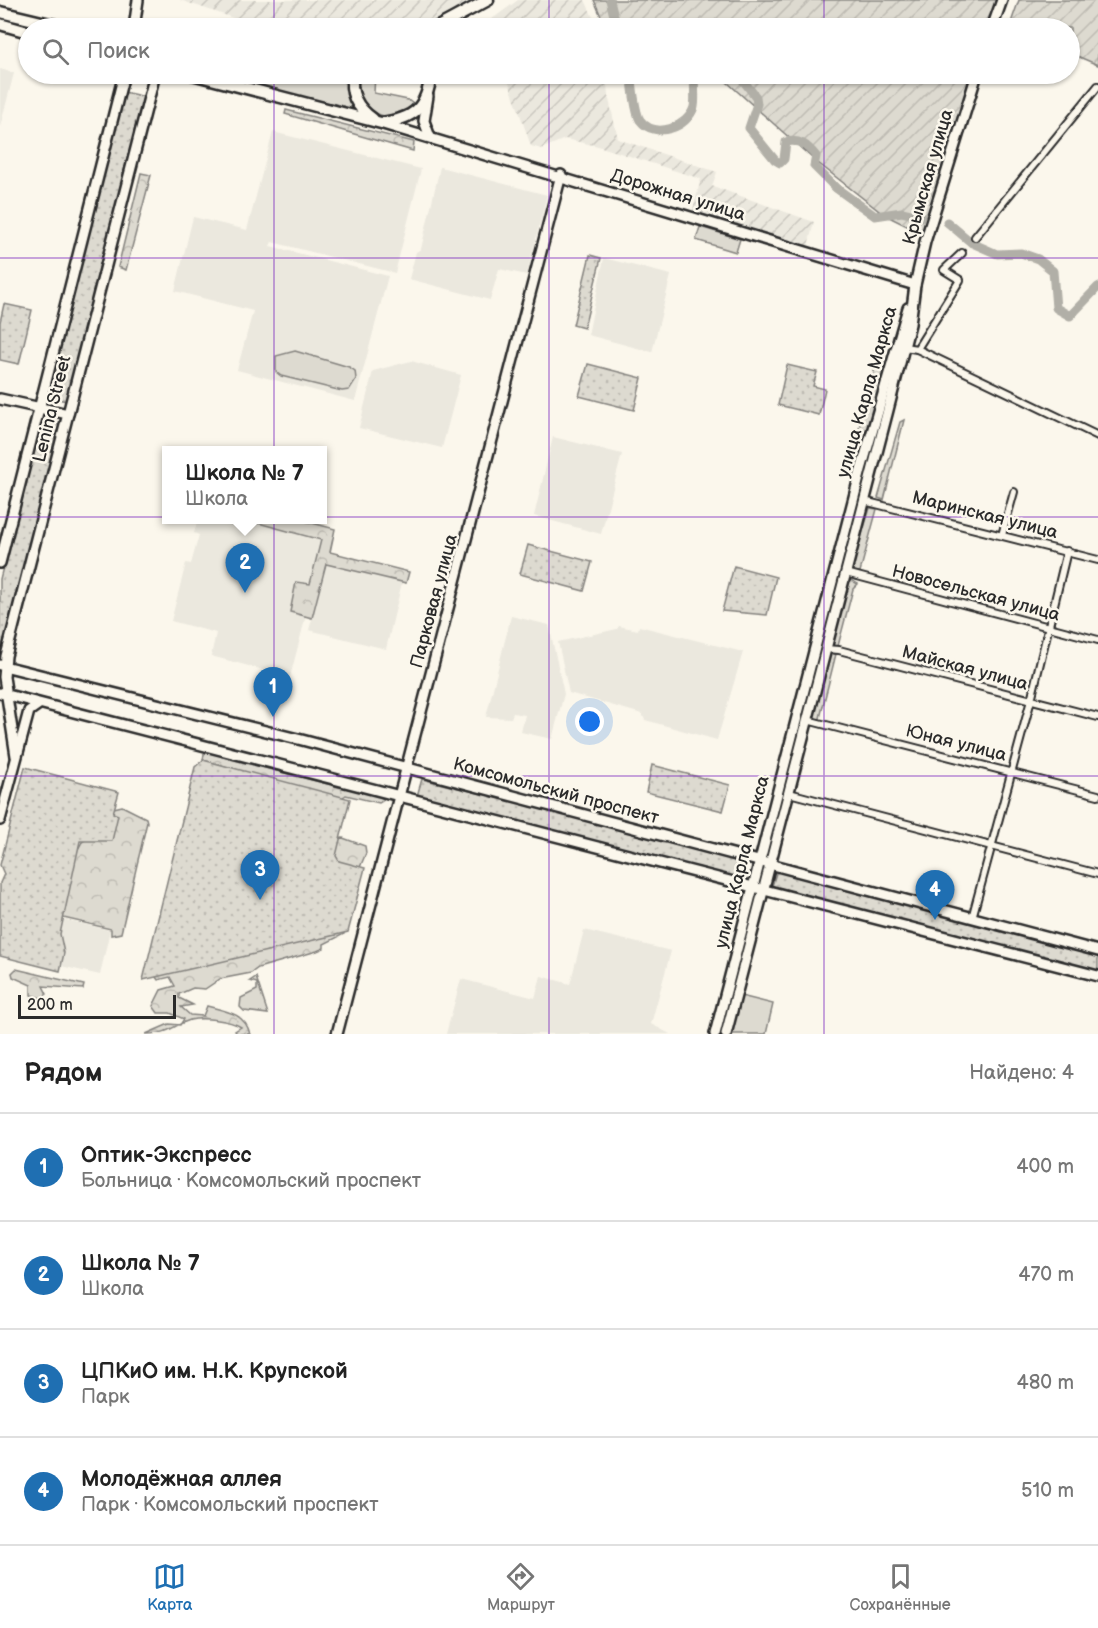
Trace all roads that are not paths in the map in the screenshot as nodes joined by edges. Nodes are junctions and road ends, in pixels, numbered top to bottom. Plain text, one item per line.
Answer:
1 (138, 0) edge
2 (488, 0) edge
3 (1002, 0) edge
4 (472, 10) junction
5 (0, 12) edge
6 (25, 18) edge
7 (135, 18) edge
8 (456, 18) edge
9 (464, 18) edge
10 (996, 18) edge
11 (0, 24) edge
12 (18, 29) edge
13 (121, 84) edge
14 (152, 84) edge
15 (231, 84) edge
16 (352, 84) edge
17 (428, 84) edge
18 (429, 84) edge
19 (974, 84) edge
20 (1098, 87) edge
21 (378, 122) junction
22 (430, 137) junction
23 (561, 176) junction
24 (975, 237) dead end
25 (962, 253) dead end
26 (914, 288) junction
27 (904, 347) junction
28 (917, 349) junction
29 (0, 399) edge
30 (40, 409) junction
31 (68, 414) junction
32 (1098, 436) edge
33 (1014, 492) dead end
34 (864, 501) junction
35 (845, 530) junction
36 (856, 534) junction
37 (1002, 535) junction
38 (1067, 551) junction
39 (1098, 560) edge
40 (0, 563) edge
41 (846, 573) junction
42 (1047, 627) junction
43 (1098, 640) edge
44 (825, 649) junction
45 (3, 665) edge
46 (2, 681) edge
47 (4, 694) edge
48 (1031, 700) junction
49 (39, 704) junction
50 (1098, 717) edge
51 (807, 720) junction
52 (16, 756) junction
53 (407, 769) junction
54 (1011, 771) junction
55 (789, 793) junction
56 (1098, 795) edge
57 (399, 797) junction
58 (0, 820) edge
59 (991, 846) junction
60 (765, 863) junction
61 (1098, 874) edge
62 (759, 889) junction
63 (972, 918) junction
64 (1098, 951) edge
65 (1098, 976) edge
66 (338, 1034) edge
67 (715, 1034) edge
68 (726, 1034) edge

1 - 7 main road
2 - 4 main road
3 - 10 main road
4 - 8 main road
4 - 9 main road
5 - 6 main road
11 - 12 main road
13 - 30 main road, Lenina Street
14 - 31 main road, Lenina Street
15 - 21 main road, Дорожная улица
16 - 21 main road
17 - 21 main road
18 - 22 main road
19 - 26 main road, Крымская улица
20 - 24 street
21 - 22 main road, Дорожная улица
22 - 23 main road, Дорожная улица
23 - 26 main road, Дорожная улица
23 - 53 main road, Парковая улица
25 - 28 street
26 - 27 main road, улица Карла Маркса
26 - 35 main road, улица Карла Маркса
27 - 28 street
27 - 34 main road, улица Карла Маркса
28 - 32 street
29 - 30 main road
30 - 31 main road
30 - 40 main road, Lenina Street
31 - 45 main road, Lenina Street
33 - 37 street
34 - 36 main road, улица Карла Маркса
34 - 37 street, Маринская улица
35 - 36 main road
35 - 60 main road, улица Карла Маркса
36 - 41 main road, улица Карла Маркса
37 - 38 street, Маринская улица
38 - 39 street, Маринская улица
38 - 42 street
41 - 42 street, Новосельская улица
41 - 44 main road, улица Карла Маркса
42 - 43 street, Новосельская улица
42 - 48 street
44 - 48 street, Майская улица
44 - 51 main road, улица Карла Маркса
45 - 46 main road, Lenina Street
45 - 53 main road, Комсомольский проспект
46 - 47 main road, Lenina Street
47 - 49 main road
47 - 52 main road, Lenina Street
48 - 50 street, Майская улица
48 - 54 street
49 - 52 main road, Lenina Street
49 - 57 main road
51 - 54 street, Юная улица
51 - 55 main road, улица Карла Маркса
52 - 58 main road, Lenina Street
53 - 57 main road, Парковая улица
53 - 60 main road, Комсомольский проспект
54 - 56 street, Юная улица
54 - 59 street
55 - 59 street
55 - 60 main road, улица Карла Маркса
57 - 62 main road
57 - 66 main road, Парковая улица
59 - 61 street
59 - 63 street
60 - 62 main road, улица Карла Маркса
60 - 63 main road, Комсомольский проспект
62 - 65 main road
62 - 67 main road, улица Карла Маркса
62 - 68 main road, улица Карла Маркса
63 - 64 main road, Комсомольский проспект

